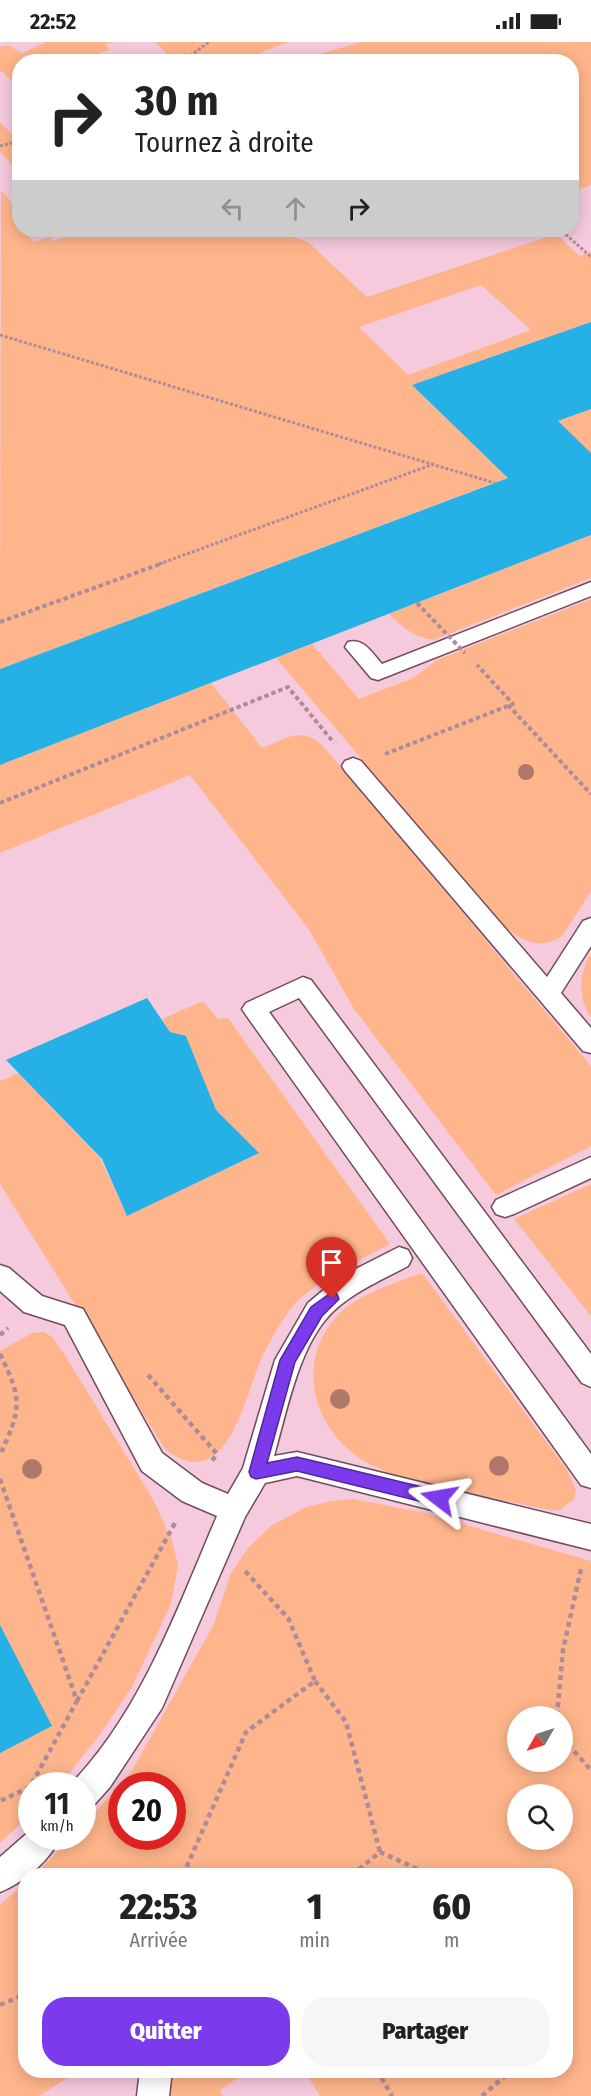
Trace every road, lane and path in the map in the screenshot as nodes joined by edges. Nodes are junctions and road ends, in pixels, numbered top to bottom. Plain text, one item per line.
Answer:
1 (209, 42) edge
2 (193, 54) edge
3 (569, 237) edge
4 (591, 256) edge
5 (0, 335) edge
6 (434, 464) junction
7 (495, 483) dead end
8 (591, 589) edge
9 (417, 603) dead end
10 (0, 622) edge
11 (355, 647) dead end
12 (465, 653) dead end
13 (473, 662) dead end
14 (508, 705) junction
15 (353, 766) junction
16 (591, 794) edge
17 (0, 803) edge
18 (591, 927) edge
19 (549, 993) junction
20 (591, 1044) edge
21 (591, 1167) edge
22 (505, 1207) dead end
23 (399, 1258) dead end
24 (0, 1276) edge
25 (0, 1354) edge
26 (591, 1375) edge
27 (0, 1455) edge
28 (256, 1472) junction
29 (591, 1476) edge
30 (0, 1479) edge
31 (234, 1510) junction
32 (221, 1544) junction
33 (588, 1549) edge
34 (315, 1681) junction
35 (558, 1706) edge
36 (573, 1750) edge
37 (591, 1770) edge
38 (96, 1780) edge
39 (0, 1801) edge
40 (33, 1850) edge
41 (380, 1852) junction
42 (186, 1868) edge
43 (361, 1868) edge
44 (415, 1868) edge
45 (0, 1877) edge
46 (18, 1997) edge
47 (0, 2005) edge
48 (155, 2078) edge
49 (382, 2078) edge
50 (503, 2078) edge
51 (153, 2096) edge
52 (392, 2096) edge
53 (482, 2096) edge

1 - 2 path
3 - 4 path
5 - 6 path
6 - 7 path
6 - 10 path
8 - 11 lane
9 - 12 path, bridge
13 - 14 path
14 - 15 path
14 - 16 path
15 - 17 path
15 - 19 lane
18 - 19 lane
19 - 20 lane
21 - 22 lane
23 - 28 lane
24 - 31 lane
25 - 27 path
26 - 29 lane
28 - 31 lane
28 - 33 lane
30 - 39 path
31 - 32 lane
32 - 34 path
32 - 38 lane
33 - 35 path
34 - 41 path
34 - 42 path
36 - 37 path
40 - 45 lane
41 - 43 path
41 - 44 path
46 - 47 path
48 - 51 lane
49 - 52 path
50 - 53 path

